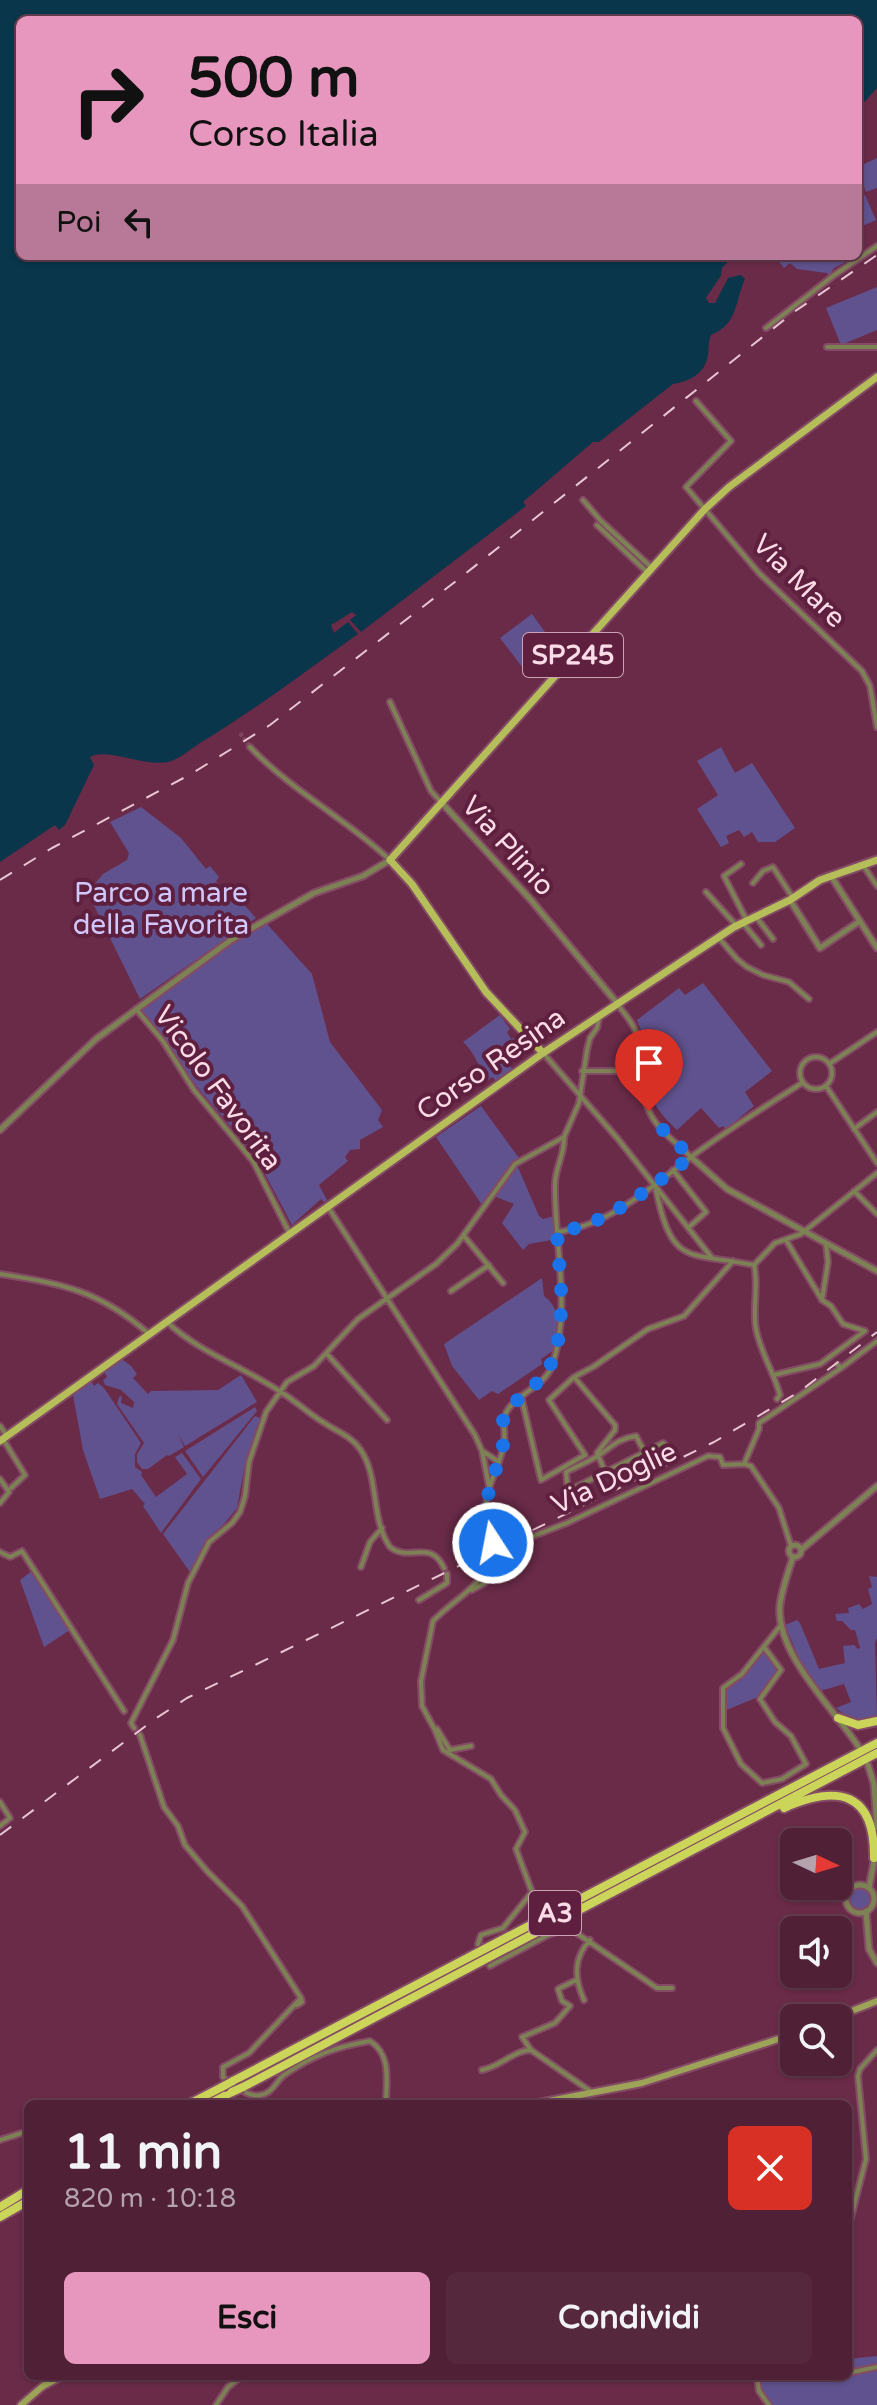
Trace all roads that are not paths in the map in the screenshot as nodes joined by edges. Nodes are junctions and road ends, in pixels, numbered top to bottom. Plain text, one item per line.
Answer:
1 (856, 260) edge
2 (766, 328) dead end
3 (827, 347) dead end
4 (877, 347) edge
5 (877, 377) edge
6 (696, 401) dead end
7 (583, 500) dead end
8 (705, 509) junction
9 (597, 525) dead end
10 (649, 570) junction
11 (390, 702) dead end
12 (877, 727) edge
13 (250, 747) tunnel mouth
14 (441, 802) junction
15 (390, 860) junction
16 (877, 860) edge
17 (741, 864) dead end
18 (863, 865) junction
19 (831, 875) junction
20 (753, 883) dead end
21 (877, 886) edge
22 (706, 892) dead end
23 (792, 899) junction
24 (757, 918) junction
25 (860, 921) junction
26 (742, 924) junction
27 (718, 937) junction
28 (773, 939) dead end
29 (761, 945) dead end
30 (877, 948) edge
31 (809, 999) dead end
32 (617, 1003) junction
33 (136, 1009) junction
34 (599, 1015) junction
35 (877, 1032) edge
36 (543, 1053) junction
37 (829, 1064) junction
38 (582, 1071) junction
39 (641, 1071) junction
40 (802, 1083) junction
41 (826, 1086) junction
42 (580, 1094) junction
43 (877, 1112) edge
44 (854, 1129) junction
45 (0, 1130) edge
46 (564, 1137) junction
47 (691, 1157) junction
48 (877, 1163) edge
49 (673, 1170) junction
50 (877, 1173) edge
51 (654, 1187) junction
52 (854, 1191) junction
53 (328, 1207) junction
54 (877, 1214) edge
55 (689, 1227) junction
56 (804, 1231) junction
57 (557, 1232) junction
58 (290, 1234) junction
59 (464, 1235) junction
60 (785, 1239) junction
61 (827, 1243) junction
62 (712, 1258) junction
63 (733, 1261) junction
64 (489, 1265) junction
65 (754, 1265) junction
66 (877, 1271) edge
67 (0, 1274) edge
68 (503, 1283) dead end
69 (451, 1291) dead end
70 (386, 1297) junction
71 (822, 1300) junction
72 (167, 1322) junction
73 (149, 1334) junction
74 (877, 1341) edge
75 (327, 1354) junction
76 (837, 1362) junction
77 (774, 1375) junction
78 (574, 1377) junction
79 (281, 1392) junction
80 (521, 1396) junction
81 (777, 1399) dead end
82 (387, 1420) dead end
83 (0, 1426) edge
84 (4, 1439) edge
85 (482, 1451) junction
86 (644, 1451) junction
87 (670, 1451) dead end
88 (597, 1457) junction
89 (485, 1462) junction
90 (744, 1464) junction
91 (498, 1465) junction
92 (605, 1471) junction
93 (0, 1479) edge
94 (877, 1486) edge
95 (11, 1488) dead end
96 (489, 1490) junction
97 (0, 1503) edge
98 (382, 1528) junction
99 (493, 1543) dead end
100 (791, 1546) junction
101 (802, 1549) junction
102 (0, 1552) edge
103 (492, 1553) dead end
104 (793, 1557) junction
105 (361, 1567) dead end
106 (444, 1568) dead end
107 (447, 1574) dead end
108 (472, 1590) junction
109 (419, 1600) dead end
110 (781, 1625) junction
111 (764, 1647) junction
112 (124, 1711) dead end
113 (838, 1718) junction
114 (877, 1721) edge
115 (134, 1728) dead end
116 (435, 1730) junction
117 (140, 1735) dead end
118 (877, 1743) edge
119 (471, 1746) dead end
120 (858, 1746) dead end
121 (877, 1753) edge
122 (868, 1765) dead end
123 (0, 1802) edge
124 (0, 1826) edge
125 (877, 1827) edge
126 (728, 1832) junction
127 (877, 1848) edge
128 (873, 1863) junction
129 (859, 1885) junction
130 (869, 1888) junction
131 (866, 1911) junction
132 (858, 1913) junction
133 (865, 1920) junction
134 (590, 1940) junction
135 (478, 1944) dead end
136 (876, 1959) edge
137 (490, 1966) dead end
138 (576, 1980) junction
139 (672, 1988) dead end
140 (584, 2000) dead end
141 (877, 2001) edge
142 (852, 2011) edge
143 (780, 2039) edge
144 (531, 2050) junction
145 (877, 2050) edge
146 (482, 2070) dead end
147 (592, 2092) junction
148 (197, 2100) edge
149 (217, 2100) edge
150 (386, 2100) edge
151 (553, 2100) edge
152 (24, 2132) edge
153 (0, 2140) edge
154 (24, 2192) edge
155 (24, 2203) edge
156 (0, 2207) edge
157 (852, 2213) edge
158 (0, 2217) edge
159 (877, 2367) edge
160 (852, 2372) edge
161 (55, 2380) edge
162 (237, 2380) edge
163 (758, 2380) edge
164 (21, 2405) edge
165 (216, 2405) edge
166 (769, 2405) edge

1 - 2 street
3 - 4 street
5 - 8 main road, SP245
6 - 8 street, Via Mare
7 - 10 street
8 - 10 main road, SP245
8 - 12 street, Via Mare
9 - 10 street
10 - 14 main road, SP245
11 - 14 street, Via Plinio
13 - 15 street
14 - 15 main road, SP245
14 - 32 street, Via Plinio
15 - 33 street, SP245
15 - 36 main road
16 - 18 main road, Corso Resina
17 - 26 street
18 - 19 main road, Corso Resina
18 - 21 street
19 - 23 main road, Corso Resina
19 - 25 street
20 - 23 street
22 - 26 street
23 - 24 main road, Corso Resina
23 - 25 street
24 - 26 main road, Corso Resina
24 - 28 street
25 - 30 street
26 - 27 main road, Corso Resina
26 - 29 street
27 - 31 street
27 - 32 main road, Corso Resina
32 - 34 main road, Corso Resina
32 - 39 street
33 - 45 street, SP245
33 - 58 street, Vicolo Favorita
34 - 36 main road, Corso Resina
34 - 38 street
35 - 37 street
36 - 42 street
36 - 53 main road, Corso Resina
37 - 40 street
37 - 41 street
38 - 39 street
38 - 42 street
39 - 47 street
40 - 41 street
40 - 47 street
41 - 44 street
42 - 46 street
42 - 51 street
43 - 44 street
44 - 48 street
46 - 57 street
46 - 59 street
47 - 49 street
47 - 56 street
49 - 51 street
49 - 55 street
50 - 52 street
51 - 55 street
51 - 57 street
51 - 62 street
52 - 54 street
52 - 56 street
53 - 58 main road, Corso Resina
53 - 70 street
55 - 62 street
56 - 60 street
56 - 61 street
57 - 80 street
58 - 72 main road, Corso Resina
59 - 64 street
59 - 70 street
60 - 65 street
60 - 71 street
61 - 66 street
61 - 71 street
62 - 63 street
63 - 65 street
63 - 78 street
64 - 68 street
64 - 69 street
65 - 77 street
67 - 73 street
70 - 75 street
70 - 85 street
71 - 76 street
72 - 73 main road, Corso Resina
72 - 79 street
73 - 84 main road, Corso Resina
74 - 76 street
75 - 79 street
75 - 82 street
76 - 77 street
76 - 90 street
77 - 81 street
78 - 80 street
78 - 88 street
79 - 98 street
79 - 115 street
80 - 91 street
83 - 84 street
84 - 95 street
85 - 89 street
85 - 91 street
86 - 87 street
86 - 88 street
86 - 92 street
88 - 92 street
88 - 92 street
89 - 91 street
89 - 96 street
90 - 100 street
90 - 108 street, Via Doglie
91 - 96 street
93 - 97 street
94 - 101 street
96 - 99 street
98 - 105 street
98 - 106 street
100 - 101 street
100 - 104 street
101 - 104 street
102 - 112 street
103 - 108 street
104 - 110 street
107 - 109 street
108 - 116 street
110 - 111 street
110 - 113 street
111 - 111 street
113 - 114 highway
113 - 120 street
116 - 119 street
116 - 135 street
117 - 150 street
118 - 148 highway, A3, bridge
121 - 126 highway, A3
122 - 125 street
123 - 124 street
126 - 128 highway
126 - 149 highway, A3, bridge
127 - 128 street
128 - 129 street
128 - 130 street
129 - 130 street
129 - 132 street
130 - 131 street
131 - 132 street
131 - 133 street
132 - 133 street
133 - 136 street
134 - 137 street
134 - 138 street
134 - 139 street
138 - 140 street
138 - 144 street
141 - 142 main road
143 - 147 main road
144 - 146 street
144 - 147 street
145 - 157 street
147 - 151 main road
152 - 153 street
154 - 156 highway
155 - 158 highway
159 - 160 street
161 - 164 main road
162 - 165 street
163 - 166 street

